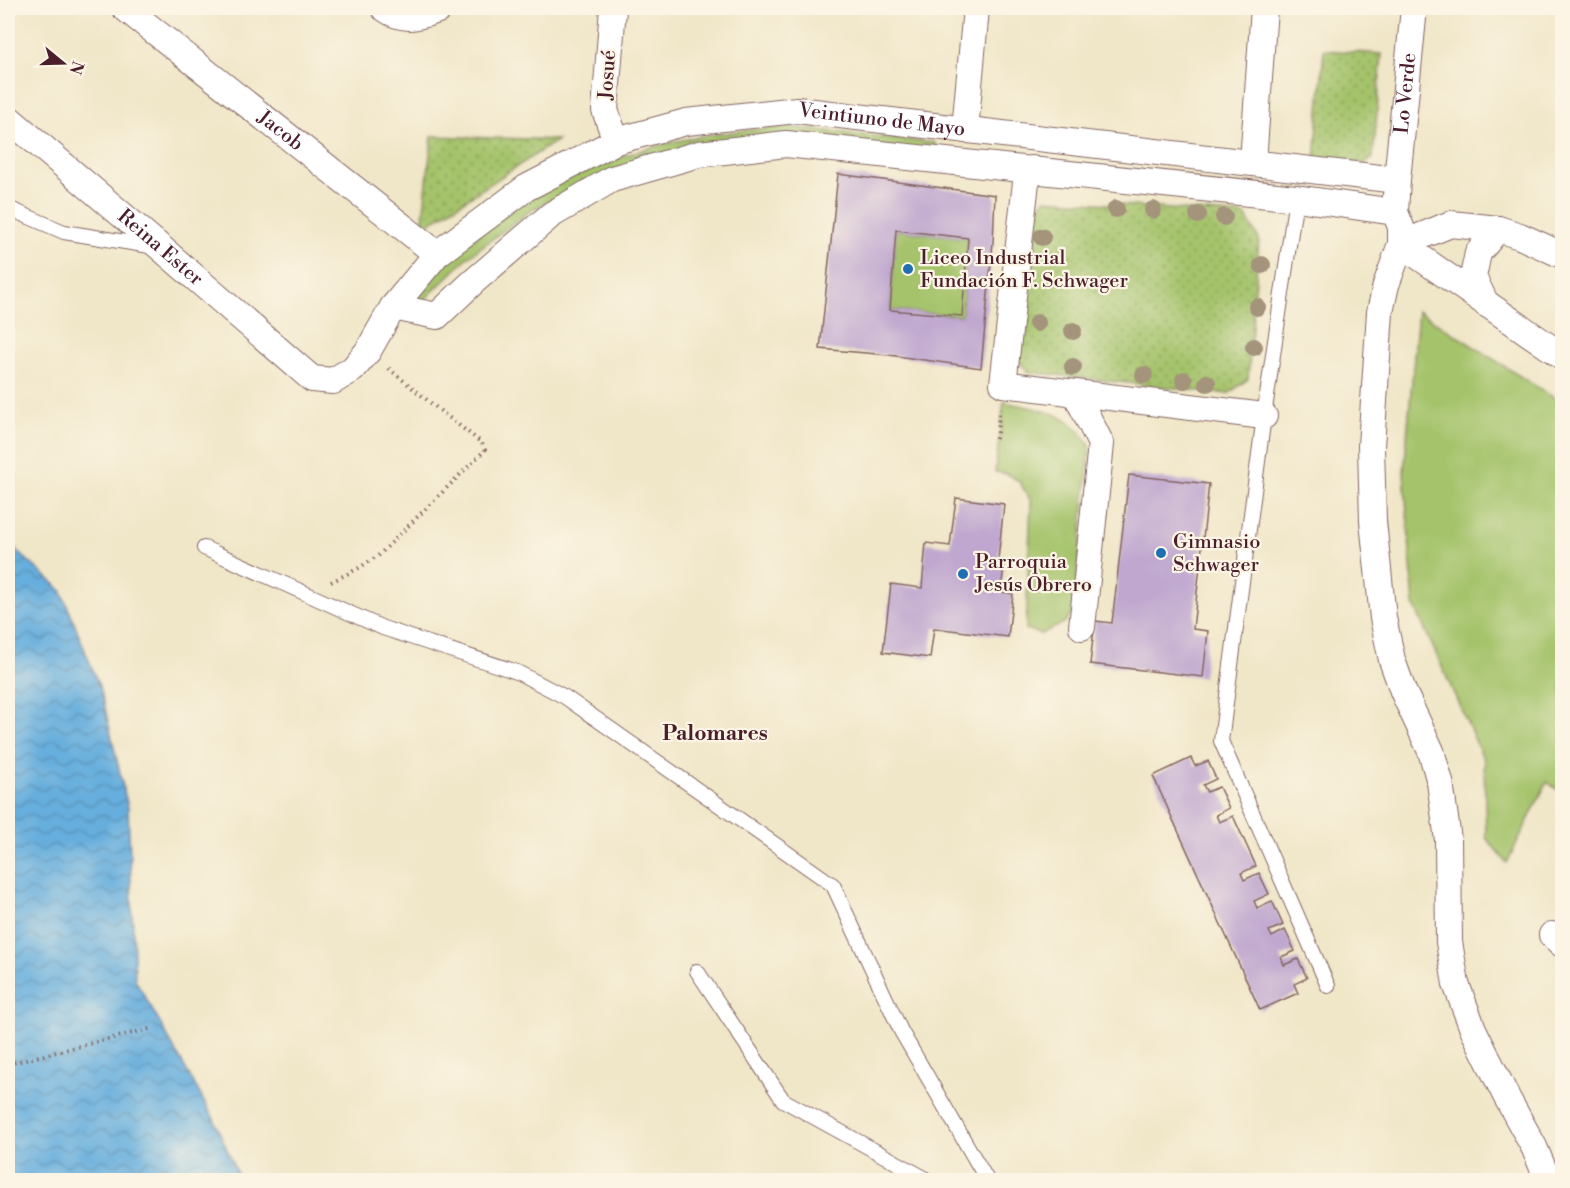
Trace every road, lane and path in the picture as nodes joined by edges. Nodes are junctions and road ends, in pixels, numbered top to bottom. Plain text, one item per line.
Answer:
1 (125, 8) edge
2 (384, 8) edge
3 (440, 8) edge
4 (613, 8) edge
5 (976, 8) edge
6 (1264, 8) edge
7 (1414, 8) edge
8 (8, 118) edge
9 (965, 129) junction
10 (616, 141) junction
11 (1253, 162) junction
12 (1032, 169) junction
13 (1397, 180) junction
14 (1296, 198) junction
15 (8, 208) edge
16 (1395, 213) junction
17 (1498, 229) junction
18 (1401, 244) junction
19 (161, 248) junction
20 (437, 254) junction
21 (1563, 255) edge
22 (1486, 304) junction
23 (393, 307) junction
24 (368, 351) junction
25 (1563, 356) edge
26 (312, 379) joint
27 (1076, 394) junction
28 (1264, 416) junction
29 (204, 548) dead end
30 (305, 594) junction
31 (1082, 627) dead end
32 (698, 971) dead end
33 (1328, 986) dead end
34 (153, 1028) dead end
35 (8, 1064) edge
36 (928, 1180) edge
37 (987, 1180) edge
38 (1548, 1180) edge

1 - 20 street, Jacob
2 - 3 street
4 - 10 street, Josué
5 - 9 street
6 - 11 street
7 - 13 street, Lo Verde
8 - 19 street, Reina Ester
9 - 10 street, Veintiuno de Mayo
9 - 11 street, Veintiuno de Mayo
10 - 20 street, Veintiuno de Mayo
11 - 13 street, Veintiuno de Mayo
12 - 14 street, Veintiuno de Mayo
12 - 23 street, Veintiuno de Mayo
12 - 27 street
13 - 16 street
14 - 16 street, Veintiuno de Mayo
14 - 28 lane
15 - 19 lane
16 - 18 street
17 - 18 street
17 - 21 street
17 - 22 street
18 - 22 street
18 - 38 street
19 - 26 street, Reina Ester
20 - 23 street, Veintiuno de Mayo
22 - 25 street
23 - 24 street, Veintiuno de Mayo
24 - 26 street, Veintiuno de Mayo
24 - 30 path
27 - 28 street
27 - 31 street
28 - 33 lane
29 - 30 lane
30 - 37 lane
32 - 36 lane
34 - 35 path

